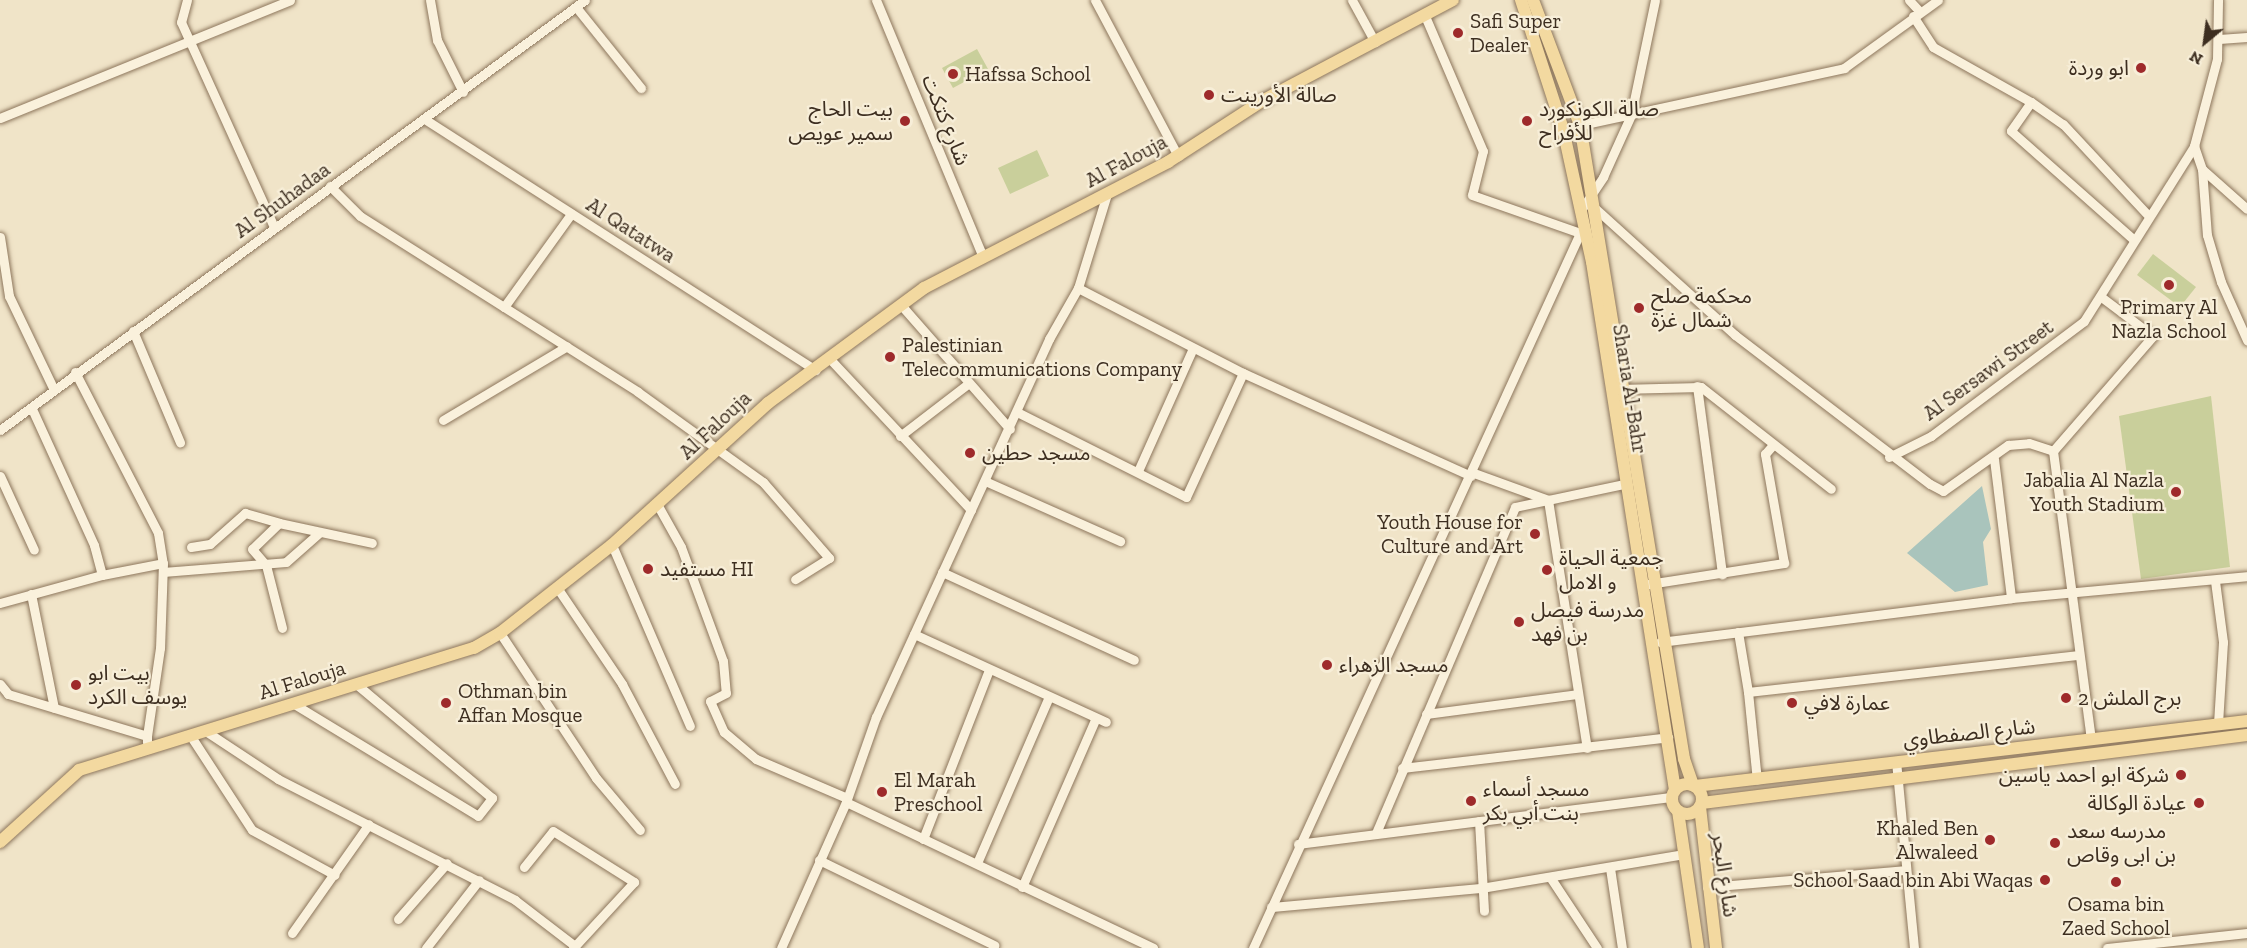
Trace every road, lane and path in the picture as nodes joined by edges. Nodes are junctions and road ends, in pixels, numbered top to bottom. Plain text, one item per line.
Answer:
1 (187, 0) edge
2 (290, 0) edge
3 (430, 0) edge
4 (585, 0) edge
5 (876, 0) edge
6 (1095, 0) edge
7 (1352, 0) edge
8 (1453, 0) edge
9 (1521, 0) edge
10 (1533, 0) edge
11 (1655, 0) edge
12 (1909, 0) edge
13 (1938, 0) edge
14 (2218, 0) edge
15 (576, 7) junction
16 (1916, 14) junction
17 (1425, 16) junction
18 (2247, 37) edge
19 (2219, 39) junction
20 (1375, 42) junction
21 (190, 43) junction
22 (641, 88) dead end
23 (463, 92) junction
24 (2031, 102) junction
25 (1631, 116) junction
26 (0, 118) edge
27 (426, 120) junction
28 (1580, 125) junction
29 (1563, 129) junction
30 (2194, 146) junction
31 (1178, 156) junction
32 (2202, 169) junction
33 (330, 186) junction
34 (1107, 194) junction
35 (1593, 195) junction
36 (1596, 209) junction
37 (2247, 209) edge
38 (1581, 210) junction
39 (572, 214) junction
40 (2147, 214) junction
41 (274, 227) junction
42 (1583, 233) junction
43 (0, 237) edge
44 (2133, 239) junction
45 (982, 255) junction
46 (4, 275) edge
47 (1078, 288) junction
48 (2099, 298) junction
49 (901, 305) junction
50 (504, 307) junction
51 (133, 331) junction
52 (2247, 340) edge
53 (567, 346) junction
54 (1193, 348) dead end
55 (829, 358) junction
56 (816, 370) junction
57 (75, 372) junction
58 (1243, 373) junction
59 (969, 383) junction
60 (1697, 386) junction
61 (1624, 388) junction
62 (1609, 389) junction
63 (54, 390) junction
64 (32, 409) junction
65 (1019, 413) junction
66 (443, 420) dead end
67 (1010, 429) junction
68 (0, 430) edge
69 (900, 436) junction
70 (180, 442) dead end
71 (1772, 446) junction
72 (719, 448) junction
73 (2053, 451) junction
74 (1889, 456) junction
75 (1994, 459) junction
76 (1138, 471) junction
77 (1473, 475) junction
78 (0, 476) edge
79 (985, 481) junction
80 (1624, 484) junction
81 (1831, 489) dead end
82 (1548, 500) junction
83 (657, 504) junction
84 (971, 510) junction
85 (279, 523) junction
86 (319, 533) junction
87 (1120, 541) dead end
88 (372, 543) dead end
89 (612, 545) junction
90 (191, 547) dead end
91 (34, 550) dead end
92 (266, 565) junction
93 (163, 567) junction
94 (942, 572) junction
95 (1722, 574) junction
96 (102, 575) junction
97 (2247, 576) edge
98 (795, 579) dead end
99 (2215, 581) junction
100 (1649, 584) junction
101 (558, 589) junction
102 (2072, 593) junction
103 (31, 594) junction
104 (2011, 598) junction
105 (0, 603) edge
106 (282, 628) dead end
107 (1738, 632) junction
108 (500, 633) junction
109 (914, 634) junction
110 (1658, 643) junction
111 (2079, 655) junction
112 (1134, 660) dead end
113 (989, 670) junction
114 (0, 684) edge
115 (356, 684) junction
116 (1748, 692) junction
117 (1577, 694) junction
118 (1049, 698) junction
119 (294, 704) junction
120 (54, 708) junction
121 (1426, 714) junction
122 (1096, 718) junction
123 (2247, 721) edge
124 (1106, 722) dead end
125 (2218, 724) junction
126 (690, 726) dead end
127 (204, 730) junction
128 (190, 735) junction
129 (2247, 735) edge
130 (1668, 737) junction
131 (2091, 739) junction
132 (147, 740) junction
133 (1587, 747) junction
134 (1896, 761) junction
135 (1402, 768) junction
136 (1899, 776) junction
137 (1756, 780) junction
138 (675, 784) dead end
139 (1694, 785) junction
140 (1674, 794) junction
141 (846, 800) junction
142 (1701, 805) junction
143 (1678, 811) junction
144 (1479, 821) junction
145 (369, 824) junction
146 (640, 830) dead end
147 (1376, 833) junction
148 (923, 839) junction
149 (0, 842) edge
150 (1298, 844) junction
151 (1684, 854) junction
152 (819, 860) junction
153 (447, 863) junction
154 (977, 863) junction
155 (524, 867) dead end
156 (1610, 868) junction
157 (1905, 870) junction
158 (335, 875) junction
159 (1550, 877) junction
160 (479, 880) junction
161 (1022, 887) junction
162 (1707, 887) junction
163 (1482, 888) junction
164 (1271, 908) junction
165 (1484, 911) dead end
166 (398, 919) dead end
167 (292, 933) dead end
168 (2247, 933) edge
169 (2178, 944) edge
170 (994, 945) dead end
171 (574, 947) edge
172 (426, 948) edge
173 (781, 948) edge
174 (1153, 948) edge
175 (1253, 948) edge
176 (1598, 948) edge
177 (1622, 948) edge
178 (1698, 948) edge
179 (1716, 948) edge
180 (1914, 948) edge
181 (2107, 948) edge

1 - 21 street
2 - 21 street
3 - 23 street
4 - 15 street, Al Shuhadaa
5 - 45 street, شارع كتكت
6 - 31 street
7 - 20 street
8 - 17 main road, Al Falouja
9 - 29 main road, Sharia Al-Bahr
10 - 28 main road, Sharia Al-Bahr
11 - 25 street
12 - 16 street
13 - 16 street
14 - 19 street
15 - 22 street
15 - 23 street, Al Shuhadaa
16 - 24 street
16 - 25 street
17 - 20 main road, Al Falouja
17 - 42 street
18 - 19 street
19 - 30 street
20 - 31 main road, Al Falouja
21 - 26 street
21 - 41 street
23 - 27 street, Al Shuhadaa
24 - 40 street
24 - 44 street
25 - 28 street
25 - 35 street
27 - 33 street, Al Shuhadaa
27 - 39 street, Al Qatatwa
28 - 29 street
28 - 35 main road, Sharia Al-Bahr
29 - 38 main road, Sharia Al-Bahr
30 - 32 street
30 - 40 street, Al Sersawi Street
31 - 34 main road, Al Falouja
32 - 37 street
32 - 52 street
33 - 41 street, Al Shuhadaa
33 - 50 street
34 - 45 main road, Al Falouja
34 - 47 street
35 - 36 main road, Sharia Al-Bahr
35 - 38 street
36 - 61 main road, Sharia Al-Bahr
36 - 74 street
38 - 42 main road, Sharia Al-Bahr
39 - 50 street
39 - 56 street, Al Qatatwa
40 - 44 street, Al Sersawi Street
41 - 51 street, Al Shuhadaa
42 - 62 main road, Sharia Al-Bahr
42 - 77 street
43 - 46 street
44 - 48 street, Al Sersawi Street
45 - 49 main road, Al Falouja
46 - 63 street
47 - 58 street
47 - 65 street
48 - 73 street
48 - 74 street, Al Sersawi Street
49 - 55 main road, Al Falouja
49 - 59 street
50 - 53 street
51 - 57 street, Al Shuhadaa
51 - 70 street
53 - 66 street
53 - 72 street
54 - 76 street
55 - 56 main road, Al Falouja
55 - 69 street
56 - 72 main road, Al Falouja
57 - 63 street, Al Shuhadaa
57 - 93 street
58 - 76 street
58 - 77 street
59 - 67 street
59 - 69 street
60 - 61 street
60 - 71 street
60 - 95 street
61 - 62 street
61 - 100 main road, Sharia Al-Bahr
62 - 80 main road, Sharia Al-Bahr
63 - 64 street, Al Shuhadaa
64 - 68 street, Al Shuhadaa
64 - 96 street
65 - 67 street
65 - 76 street
67 - 79 street
69 - 84 street
71 - 81 street
71 - 95 street
72 - 83 main road, Al Falouja
72 - 98 street
73 - 75 street
73 - 102 street
74 - 75 street
75 - 104 street
77 - 82 street
77 - 150 street
78 - 91 street
79 - 84 street
79 - 87 street
80 - 82 street
80 - 100 main road, Sharia Al-Bahr
82 - 117 street
82 - 121 street
83 - 89 main road, Al Falouja
83 - 141 street
84 - 94 street
85 - 86 street
85 - 90 street
85 - 92 street
86 - 88 street
86 - 92 street
89 - 101 main road, Al Falouja
89 - 126 street
92 - 93 street
92 - 106 street
93 - 96 street
93 - 132 street
94 - 109 street
94 - 112 street
95 - 100 street
96 - 103 street
97 - 99 street
99 - 102 street
99 - 125 street
100 - 110 main road, Sharia Al-Bahr
101 - 108 main road, Al Falouja
101 - 138 street
102 - 104 street
102 - 111 street
103 - 105 street
103 - 120 street
104 - 107 street
107 - 110 street
107 - 116 street
108 - 115 main road, Al Falouja
108 - 146 street
109 - 113 street
109 - 141 street
110 - 130 main road, Sharia Al-Bahr
110 - 139 main road, Sharia Al-Bahr
111 - 116 street
111 - 131 street
113 - 118 street
113 - 148 street
114 - 120 street
115 - 119 main road, Al Falouja
115 - 119 street
116 - 137 street
117 - 121 street
117 - 133 street
118 - 122 street
118 - 154 street
119 - 127 main road, Al Falouja
120 - 132 street
121 - 135 street
122 - 124 street
122 - 161 street
123 - 125 main road, شارع الصفطاوي
125 - 131 main road, شارع الصفطاوي
127 - 128 main road, Al Falouja
127 - 145 street
128 - 132 main road, Al Falouja
128 - 158 street
129 - 136 main road, شارع الصفطاوي
130 - 133 street
130 - 140 main road, Sharia Al-Bahr
131 - 134 main road, شارع الصفطاوي
132 - 149 main road, Al Falouja
133 - 135 street
134 - 136 street
134 - 137 main road, شارع الصفطاوي
135 - 147 street
136 - 142 main road, شارع الصفطاوي
136 - 157 street
137 - 139 main road, شارع الصفطاوي
139 - 140 main road, شارع الصفطاوي
139 - 142 main road, شارع البحر
140 - 143 main road, شارع البحر
140 - 144 street
141 - 148 street
141 - 152 street
142 - 143 main road, شارع الصفطاوي
142 - 162 main road, شارع البحر
143 - 151 main road, شارع البحر
144 - 147 street
144 - 163 street
145 - 153 street
145 - 158 street
147 - 150 street
148 - 154 street
150 - 164 street
151 - 156 street
151 - 178 main road, شارع البحر
152 - 170 street
152 - 173 street
153 - 160 street
153 - 166 street
154 - 161 street
155 - 171 street
156 - 159 street
156 - 177 street
157 - 162 street
157 - 180 street
158 - 167 street
159 - 163 street
159 - 176 street
160 - 171 street
160 - 172 street
161 - 174 street
162 - 179 main road, شارع البحر
163 - 164 street
163 - 165 street
164 - 175 street
168 - 169 street
169 - 181 street

